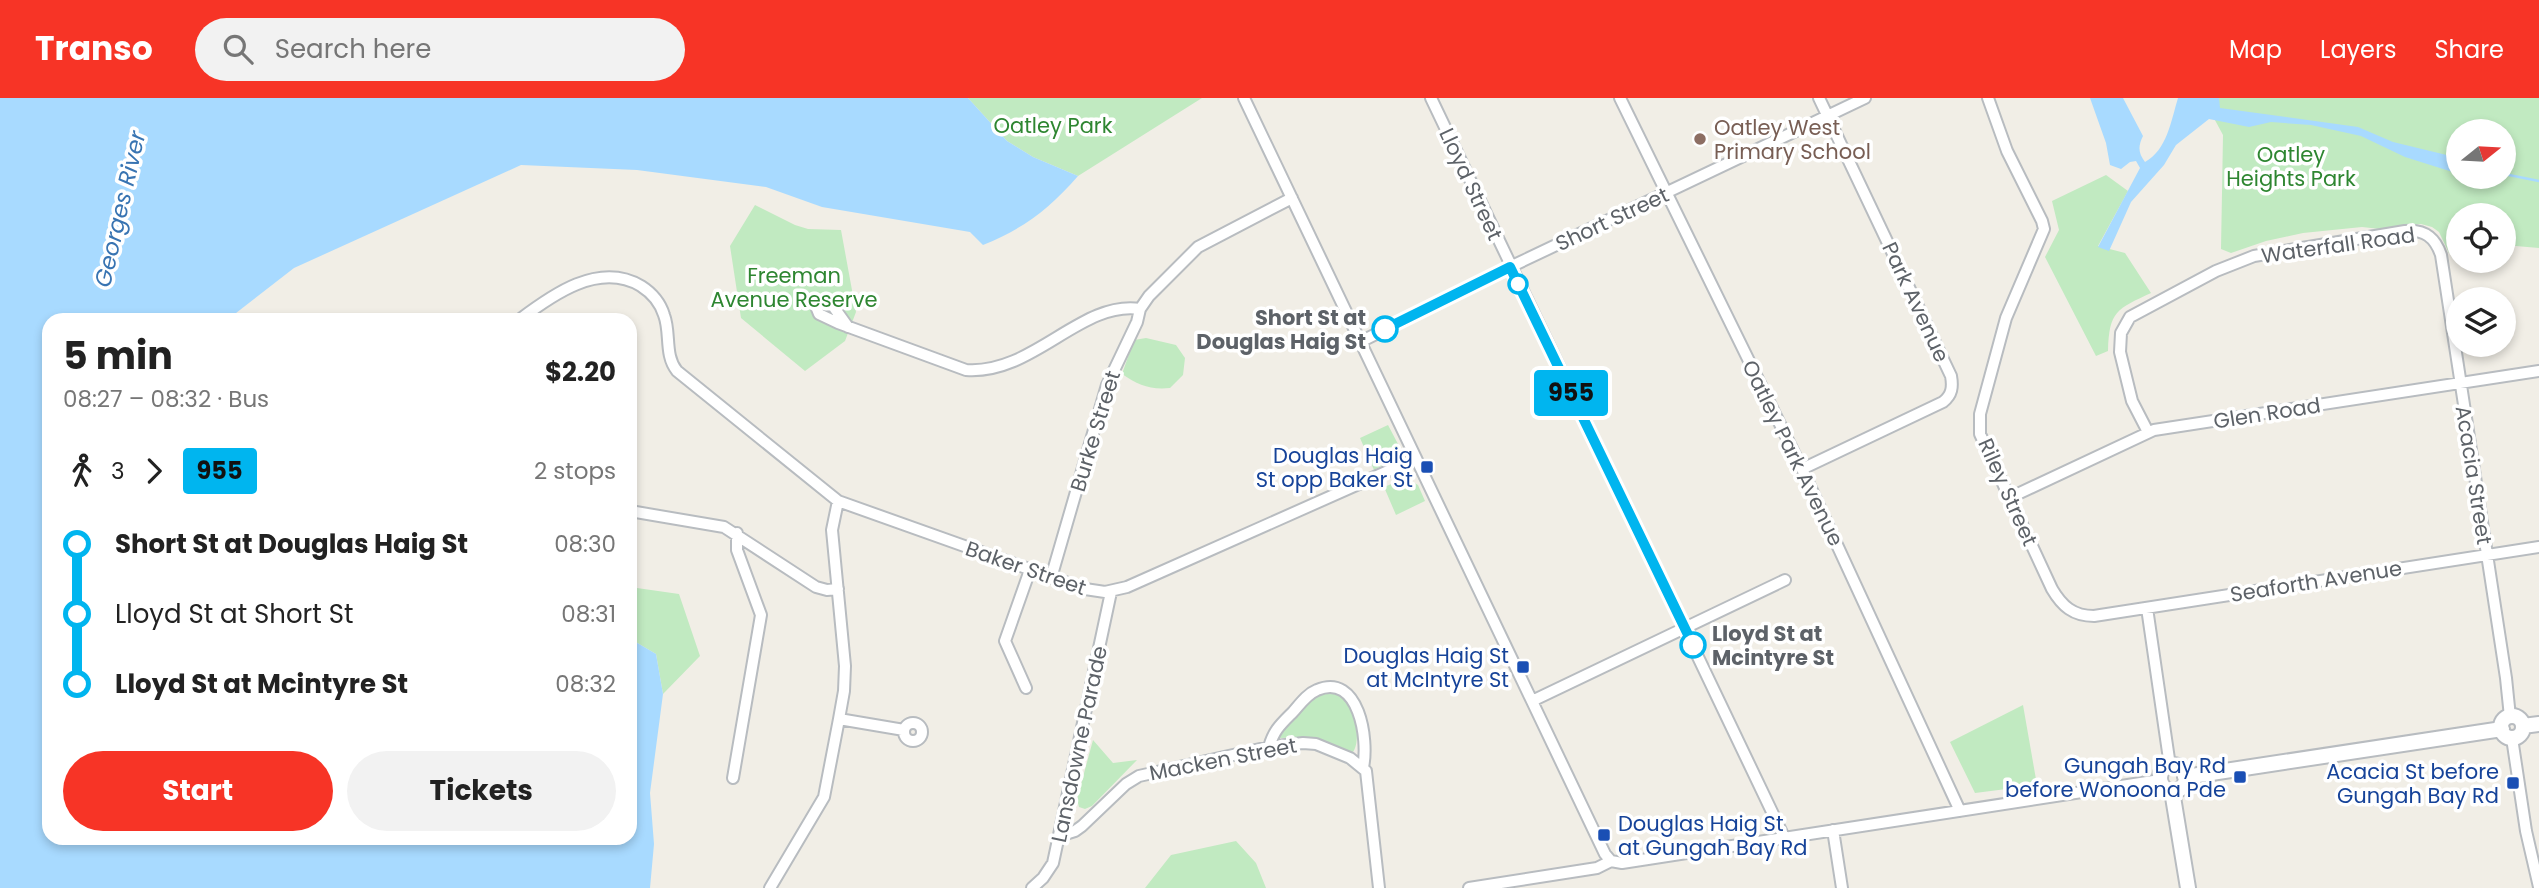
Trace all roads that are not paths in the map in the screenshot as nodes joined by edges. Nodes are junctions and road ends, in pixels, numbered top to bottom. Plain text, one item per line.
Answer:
1 (1244, 98) edge
2 (1431, 98) edge
3 (1620, 98) edge
4 (1819, 98) edge
5 (1865, 98) edge
6 (1989, 98) edge
7 (1827, 116) junction
8 (1666, 194) junction
9 (1292, 198) junction
10 (2430, 236) joint
11 (1510, 267) junction
12 (1140, 309) junction
13 (528, 313) edge
14 (848, 327) dead end
15 (1360, 342) junction
16 (2539, 371) edge
17 (2460, 383) junction
18 (2148, 432) junction
19 (1415, 459) junction
20 (1802, 469) junction
21 (2009, 498) junction
22 (838, 501) junction
23 (637, 512) edge
24 (737, 533) junction
25 (2539, 547) edge
26 (2487, 555) junction
27 (1030, 570) junction
28 (1051, 578) junction
29 (1785, 580) dead end
30 (838, 589) junction
31 (1111, 592) junction
32 (2147, 608) junction
33 (2094, 616) joint
34 (1685, 628) junction
35 (1026, 688) dead end
36 (1532, 701) junction
37 (839, 719) junction
38 (2539, 724) edge
39 (2508, 728) junction
40 (904, 730) dead end
41 (1269, 747) junction
42 (2170, 766) junction
43 (1363, 767) junction
44 (2185, 777) junction
45 (733, 778) dead end
46 (2160, 780) junction
47 (2172, 791) junction
48 (1960, 811) junction
49 (1833, 830) junction
50 (1059, 836) junction
51 (1784, 837) junction
52 (1611, 861) junction
53 (2539, 887) edge
54 (770, 888) edge
55 (1032, 888) edge
56 (1378, 888) edge
57 (1469, 888) edge
58 (1842, 888) edge
59 (2188, 888) edge

1 - 9 street
2 - 11 street, Lloyd Street
3 - 8 street, Oatley Park Avenue
4 - 7 street, Park Avenue
5 - 7 street, Short Street
6 - 21 street, Riley Street
7 - 8 street, Short Street
7 - 20 street, Park Avenue
8 - 11 street, Short Street
8 - 20 street, Oatley Park Avenue
9 - 12 street, Burke Street
9 - 15 street
10 - 17 street, Acacia Street
10 - 18 street, Waterfall Road
11 - 15 street, Short Street
11 - 34 street, Lloyd Street
12 - 14 street
12 - 28 street, Burke Street
13 - 22 street, Baker Street
15 - 19 street
16 - 17 street, Glen Road
17 - 18 street, Glen Road
17 - 26 street, Acacia Street
18 - 21 street, Glen Road
19 - 31 street, Baker Street
19 - 36 street
20 - 48 street, Oatley Park Avenue
21 - 33 street, Riley Street
22 - 27 street, Baker Street
22 - 30 street
23 - 24 street
24 - 30 street
24 - 45 street
25 - 26 street, Seaforth Avenue
26 - 32 street, Seaforth Avenue
26 - 39 street, Acacia Street
27 - 28 street, Baker Street
27 - 35 street
28 - 31 street, Baker Street
29 - 34 street
30 - 37 street
31 - 50 street, Lansdowne Parade
32 - 33 street, Seaforth Avenue
32 - 42 street
34 - 36 street
34 - 51 street, Lloyd Street
36 - 52 street
37 - 40 street
37 - 54 street
38 - 39 street
39 - 44 street
39 - 53 street, Acacia Street
41 - 43 street, Macken Street
41 - 43 street
41 - 50 street, Macken Street
42 - 44 street
42 - 46 street
43 - 56 street
44 - 47 street
46 - 47 street
46 - 48 street
47 - 59 street
48 - 49 street
49 - 51 street
49 - 58 street
50 - 55 street, Lansdowne Parade
51 - 52 street
52 - 57 street

